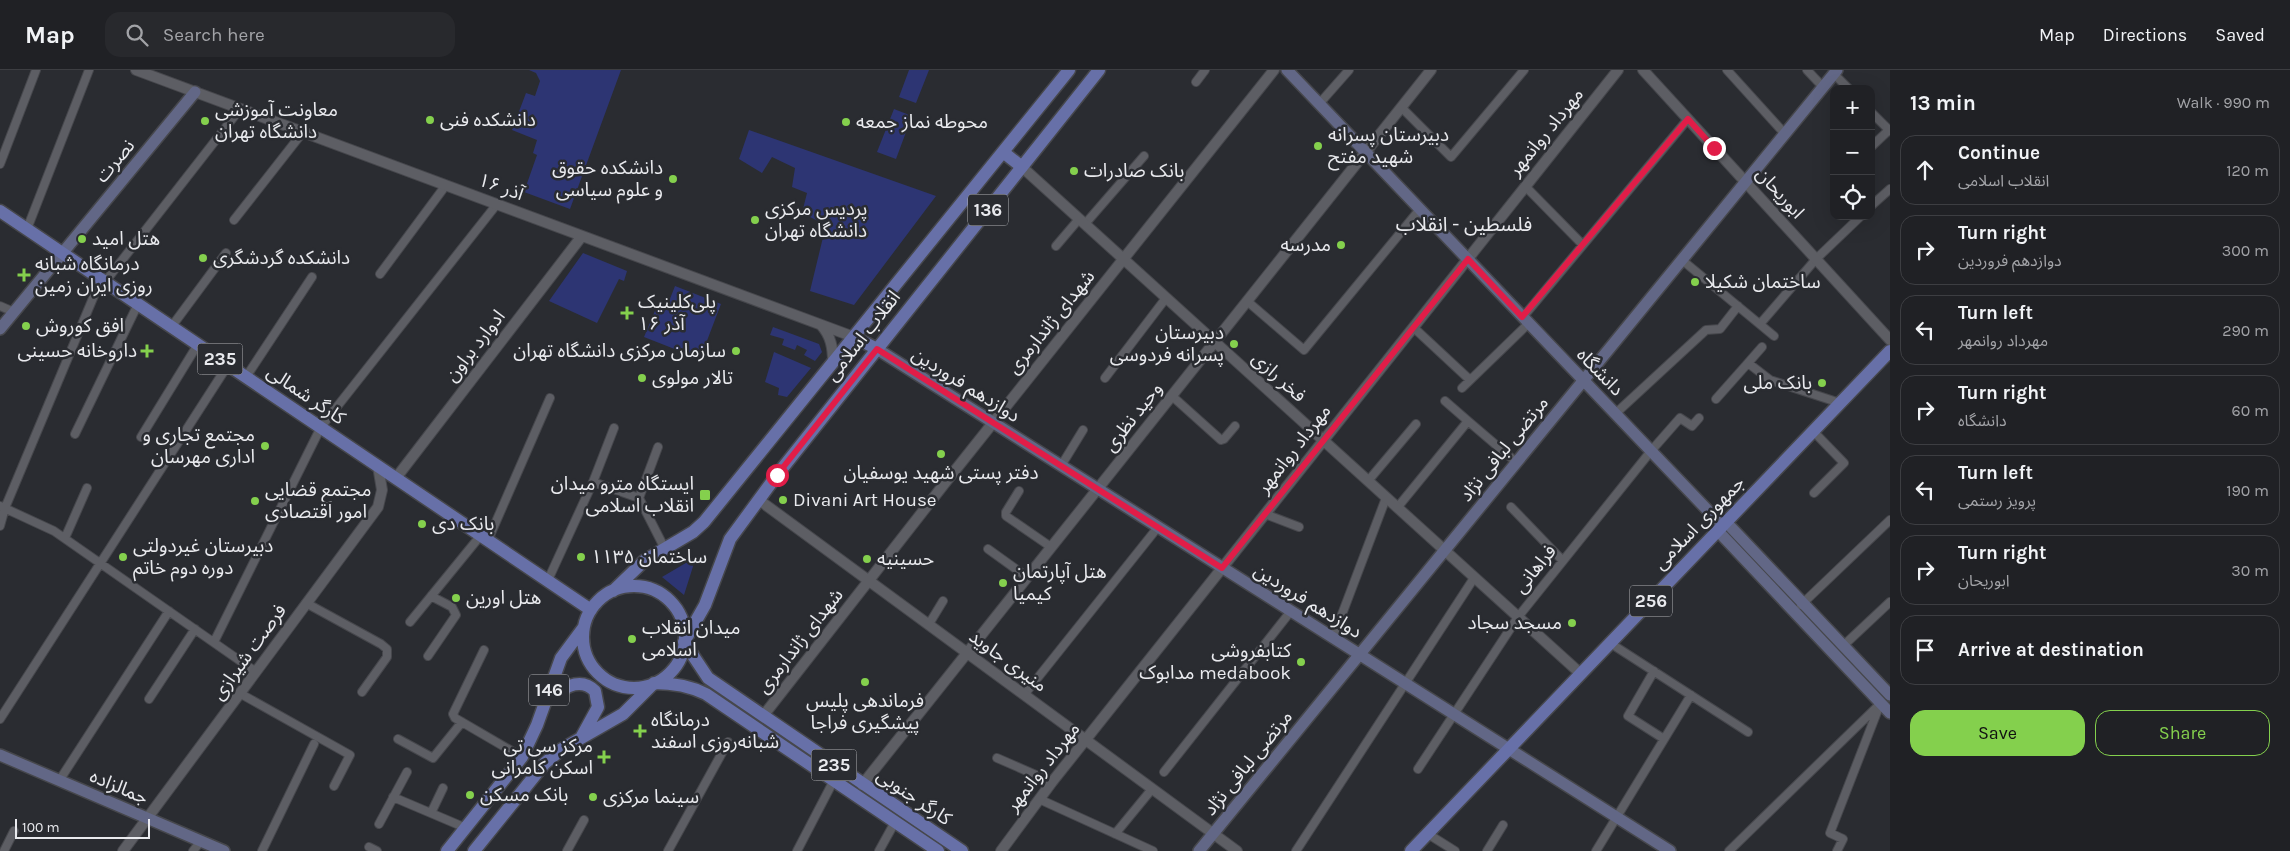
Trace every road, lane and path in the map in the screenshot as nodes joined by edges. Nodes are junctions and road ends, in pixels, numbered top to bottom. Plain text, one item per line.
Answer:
1 (36, 70) edge
2 (89, 70) edge
3 (136, 70) edge
4 (1069, 70) edge
5 (1098, 70) edge
6 (1205, 70) edge
7 (1274, 70) edge
8 (1287, 70) edge
9 (1349, 70) edge
10 (1431, 70) edge
11 (1524, 70) edge
12 (1618, 70) edge
13 (1643, 70) edge
14 (1727, 70) edge
15 (1807, 70) edge
16 (1835, 72) edge
17 (1196, 82) dead end
18 (1846, 85) edge
19 (1823, 87) junction
20 (195, 92) junction
21 (1319, 104) junction
22 (1401, 107) junction
23 (240, 109) junction
24 (1875, 116) edge
25 (1688, 119) junction
26 (1890, 130) edge
27 (303, 132) junction
28 (1785, 134) junction
29 (1875, 143) edge
30 (1003, 152) junction
31 (1365, 152) junction
32 (1144, 156) dead end
33 (0, 164) edge
34 (1022, 167) junction
35 (1746, 182) junction
36 (446, 185) junction
37 (1525, 186) junction
38 (1890, 188) edge
39 (1875, 202) edge
40 (497, 204) junction
41 (1420, 209) junction
42 (0, 211) edge
43 (234, 220) dead end
44 (1856, 220) edge
45 (1082, 222) junction
46 (26, 229) junction
47 (582, 236) junction
48 (1583, 244) junction
49 (1056, 246) dead end
50 (63, 253) junction
51 (226, 253) dead end
52 (1123, 259) junction
53 (1468, 259) junction
54 (1816, 259) junction
55 (1682, 260) junction
56 (380, 274) dead end
57 (312, 277) dead end
58 (103, 280) junction
59 (1166, 298) junction
60 (1247, 301) junction
61 (138, 304) junction
62 (0, 306) edge
63 (1738, 306) junction
64 (14, 312) junction
65 (1526, 320) junction
66 (1760, 324) junction
67 (820, 325) junction
68 (172, 326) junction
69 (1413, 327) junction
70 (0, 329) edge
71 (1774, 336) dead end
72 (854, 337) junction
73 (1890, 340) edge
74 (1214, 342) junction
75 (198, 344) junction
76 (1762, 347) dead end
77 (877, 349) junction
78 (1890, 351) edge
79 (833, 363) junction
80 (1748, 363) junction
81 (228, 364) junction
82 (246, 377) junction
83 (1105, 378) dead end
84 (1470, 380) junction
85 (1583, 380) junction
86 (1462, 388) dead end
87 (1172, 396) junction
88 (550, 398) dead end
89 (1716, 399) dead end
90 (1445, 401) dead end
91 (1840, 403) junction
92 (1615, 414) junction
93 (1699, 418) dead end
94 (1468, 421) junction
95 (993, 422) junction
96 (1416, 424) dead end
97 (1235, 426) dead end
98 (320, 427) junction
99 (614, 428) dead end
100 (1082, 430) dead end
101 (1813, 431) junction
102 (75, 434) dead end
103 (141, 437) dead end
104 (1323, 441) junction
105 (658, 447) dead end
106 (1651, 451) junction
107 (1516, 462) junction
108 (378, 466) junction
109 (1061, 466) junction
110 (396, 478) junction
111 (1368, 481) junction
112 (593, 482) junction
113 (87, 488) dead end
114 (1098, 489) junction
115 (1019, 491) dead end
116 (1814, 493) dead end
117 (639, 498) junction
118 (1386, 498) junction
119 (758, 500) junction
120 (3, 507) edge
121 (1511, 507) dead end
122 (1397, 508) junction
123 (1265, 514) junction
124 (1890, 520) edge
125 (0, 526) edge
126 (1158, 527) junction
127 (1298, 527) dead end
128 (1722, 527) junction
129 (65, 538) junction
130 (484, 538) junction
131 (1051, 547) junction
132 (665, 549) junction
133 (988, 549) dead end
134 (1444, 551) junction
135 (1563, 562) junction
136 (100, 563) junction
137 (1222, 568) junction
138 (1027, 577) junction
139 (1474, 578) junction
140 (548, 580) junction
141 (869, 581) junction
142 (613, 591) junction
143 (431, 596) junction
144 (943, 601) dead end
145 (1890, 602) edge
146 (306, 603) junction
147 (1803, 604) junction
148 (591, 610) junction
149 (169, 611) junction
150 (1291, 611) junction
151 (1795, 612) junction
152 (1518, 617) junction
153 (410, 622) dead end
154 (929, 624) junction
155 (584, 627) junction
156 (195, 630) junction
157 (1333, 638) junction
158 (214, 642) junction
159 (684, 642) junction
160 (1610, 643) junction
161 (1843, 646) junction
162 (484, 650) dead end
163 (967, 653) junction
164 (1360, 654) junction
165 (428, 656) dead end
166 (1836, 656) junction
167 (1654, 671) junction
168 (256, 672) junction
169 (1580, 674) junction
170 (654, 683) junction
171 (1406, 684) junction
172 (362, 692) dead end
173 (241, 694) junction
174 (1024, 695) junction
175 (1691, 695) junction
176 (1890, 695) edge
177 (149, 699) dead end
178 (545, 701) junction
179 (1887, 709) edge
180 (1454, 714) junction
181 (763, 716) junction
182 (0, 719) edge
183 (462, 722) junction
184 (1748, 732) dead end
185 (581, 738) junction
186 (398, 739) dead end
187 (1086, 740) junction
188 (1664, 740) junction
189 (728, 742) dead end
190 (314, 744) dead end
191 (1509, 749) junction
192 (0, 756) edge
193 (522, 757) junction
194 (997, 759) dead end
195 (1418, 769) dead end
196 (407, 772) dead end
197 (1164, 772) dead end
198 (834, 780) junction
199 (59, 781) junction
200 (1052, 782) junction
201 (862, 785) junction
202 (334, 786) dead end
203 (443, 788) dead end
204 (1152, 789) junction
205 (393, 797) junction
206 (1039, 799) junction
207 (431, 813) junction
208 (1617, 817) junction
209 (148, 819) junction
210 (584, 820) dead end
211 (895, 822) junction
212 (379, 824) dead end
213 (1502, 825) dead end
214 (466, 828) junction
215 (14, 831) dead end
216 (1116, 834) junction
217 (1213, 834) junction
218 (1428, 834) junction
219 (201, 841) junction
220 (3, 848) edge
221 (123, 851) edge
222 (193, 851) edge
223 (224, 851) edge
224 (262, 851) edge
225 (447, 851) edge
226 (474, 851) edge
227 (567, 851) edge
228 (668, 851) edge
229 (797, 851) edge
230 (879, 851) edge
231 (938, 851) edge
232 (962, 851) edge
233 (1001, 851) edge
234 (1153, 851) edge
235 (1199, 851) edge
236 (1237, 851) edge
237 (1296, 851) edge
238 (1411, 851) edge
239 (1455, 851) edge
240 (1487, 851) edge
241 (1596, 851) edge
242 (1670, 851) edge
243 (1729, 851) edge
244 (1837, 851) edge

1 - 33 street
2 - 46 street
3 - 20 street, ۱۶ آذر
4 - 30 main road, انقلاب اسلامی / 136
5 - 34 main road, انقلاب اسلامی / 136
6 - 17 street
7 - 52 street, شهدای ژاندارمری
8 - 21 main road, دانشگاه
9 - 21 street
10 - 22 street, وحید نظری
11 - 22 street
12 - 37 street, مهرداد روانمهر
13 - 25 street, ابوریحان
14 - 28 street
15 - 19 street
16 - 18 street
16 - 19 main road, مرتضی لبافی نژاد
19 - 28 main road, مرتضی لبافی نژاد
20 - 23 street, ۱۶ آذر
20 - 50 main road, نصرت
21 - 31 main road, دانشگاه
22 - 31 street, وحید نظری
23 - 27 street, ۱۶ آذر
23 - 58 street
24 - 26 street
25 - 35 street, ابوریحان
25 - 48 street
26 - 29 street
27 - 36 street, ۱۶ آذر
27 - 43 street
28 - 35 main road, مرتضی لبافی نژاد
30 - 34 main road
30 - 72 main road, انقلاب اسلامی / 136
31 - 41 main road, دانشگاه
31 - 60 street, وحید نظری
32 - 45 street
34 - 45 street, فخر رازی
34 - 77 main road, انقلاب اسلامی / 136
35 - 54 street, ابوریحان
35 - 55 main road, مرتضی لبافی نژاد
36 - 40 street, ۱۶ آذر
36 - 56 street
37 - 48 street
37 - 53 street, مهرداد روانمهر
38 - 39 street
40 - 47 street, ۱۶ آذر
40 - 98 street
41 - 53 main road, دانشگاه
41 - 60 street
42 - 46 main road, کارگر شمالی / 235
44 - 54 street
45 - 49 street
45 - 52 street, فخر رازی
46 - 50 main road, کارگر شمالی / 235
47 - 67 street, ۱۶ آذر
47 - 110 street, ادوارد براون
48 - 65 street
50 - 58 main road, کارگر شمالی / 235
50 - 64 main road, نصرت
51 - 68 street
52 - 59 street, فخر رازی
52 - 95 street, شهدای ژاندارمری
53 - 65 main road, دانشگاه
53 - 69 street, مهرداد روانمهر
54 - 66 street
54 - 73 street, ابوریحان
55 - 63 street
55 - 85 main road, مرتضی لبافی نژاد
57 - 82 street
58 - 61 main road, کارگر شمالی / 235
58 - 120 street
59 - 74 street, فخر رازی
59 - 83 street
60 - 74 street, وحید نظری
61 - 68 main road, کارگر شمالی / 235
61 - 102 street
62 - 64 street
63 - 66 street
63 - 92 street
64 - 70 main road
65 - 84 street
65 - 85 main road, دانشگاه
66 - 71 street
67 - 72 street, ۱۶ آذر
67 - 79 street
68 - 75 main road, کارگر شمالی / 235
69 - 84 street
69 - 104 street, مهرداد روانمهر
72 - 77 main road
72 - 79 main road, انقلاب اسلامی / 136
74 - 87 street, وحید نظری
74 - 104 street, فخر رازی
75 - 81 main road, کارگر شمالی / 235
75 - 103 street
76 - 80 street
77 - 95 main road, دوازدهم فروردین
77 - 119 main road, انقلاب اسلامی / 136
78 - 91 main road, جمهوری اسلامی / 256
79 - 132 main road, انقلاب اسلامی / 136
80 - 89 street
80 - 91 street
81 - 82 main road, کارگر شمالی / 235
81 - 136 street
82 - 98 main road, کارگر شمالی / 235
84 - 86 street
85 - 92 main road, دانشگاه
85 - 107 main road, مرتضی لبافی نژاد
87 - 97 street
87 - 114 street, وحید نظری
88 - 130 street
90 - 94 street
91 - 101 main road, جمهوری اسلامی / 256
92 - 106 main road, دانشگاه
93 - 106 street, فراهانی
94 - 107 street
94 - 122 street
95 - 109 main road, دوازدهم فروردین
95 - 141 street, شهدای ژاندارمری
96 - 111 street
98 - 108 main road, کارگر شمالی / 235
98 - 158 street
99 - 112 street
100 - 109 street
101 - 116 street
101 - 128 main road, جمهوری اسلامی / 256
104 - 111 street, فخر رازی
104 - 123 street, مهرداد روانمهر
105 - 117 street
106 - 128 main road, دانشگاه
106 - 135 street, فراهانی
107 - 134 main road, مرتضی لبافی نژاد
108 - 110 main road, کارگر شمالی / 235
108 - 146 street, فرصت شیرازی
109 - 114 main road, دوازدهم فروردین
110 - 130 main road, کارگر شمالی / 235
111 - 118 street, فخر رازی
112 - 117 street
112 - 140 street
113 - 129 street
114 - 126 main road, دوازدهم فروردین
114 - 131 street, وحید نظری
115 - 131 street
117 - 132 street
118 - 122 street, فخر رازی
118 - 157 street
119 - 141 street, منیری جاوید
119 - 159 main road, انقلاب اسلامی / 136
120 - 125 street
120 - 129 street
121 - 135 street
122 - 134 street, فخر رازی
123 - 127 street
123 - 137 street, مهرداد روانمهر
124 - 147 street
126 - 137 main road, دوازدهم فروردین
126 - 174 street
128 - 147 main road, دانشگاه
128 - 151 main road, دانشگاه
128 - 160 main road, جمهوری اسلامی / 256
129 - 136 street
130 - 140 main road, کارگر شمالی / 235
130 - 143 street
131 - 138 street, وحید نظری
132 - 142 main road, انقلاب اسلامی / 136
133 - 138 street
134 - 139 street, فخر رازی
134 - 164 main road, مرتضی لبافی نژاد
135 - 152 street, فراهانی
136 - 149 street
136 - 182 street
137 - 150 main road, دوازدهم فروردین
137 - 187 street, مهرداد روانمهر
138 - 163 street, وحید نظری
139 - 152 street, فخر رازی
139 - 171 street
140 - 148 main road, کارگر شمالی / 235
141 - 154 street, منیری جاوید
141 - 181 street, شهدای ژاندارمری
142 - 148 main road
142 - 159 main road
143 - 153 street
143 - 165 street
144 - 154 street
145 - 161 street
146 - 168 street, فرصت شیرازی
146 - 172 street
147 - 151 street
147 - 161 main road, دانشگاه
148 - 155 main road
149 - 156 street
149 - 199 street
150 - 157 main road, دوازدهم فروردین
150 - 197 street
151 - 166 main road, دانشگاه
152 - 169 street, فخر رازی
152 - 180 street, فراهانی
154 - 163 street, منیری جاوید
155 - 170 main road
155 - 178 main road, 146
156 - 158 street
156 - 177 street
157 - 164 main road, دوازدهم فروردین
158 - 168 street
159 - 170 main road
159 - 181 main road, کارگر جنوبی / 235
160 - 167 street
160 - 169 main road, جمهوری اسلامی / 256
161 - 166 main road
161 - 176 main road, دانشگاه
162 - 183 street
163 - 174 street, منیری جاوید
163 - 201 street, وحید نظری
164 - 171 main road, دوازدهم فروردین
164 - 217 main road, مرتضی لبافی نژاد
166 - 179 main road, دانشگاه
167 - 175 street
167 - 188 street
168 - 173 street, فرصت شیرازی
169 - 191 main road, جمهوری اسلامی / 256
170 - 185 main road
170 - 198 main road, کارگر جنوبی / 235
171 - 180 main road, دوازدهم فروردین
171 - 237 street
173 - 202 street
173 - 209 street, فرصت شیرازی
174 - 187 street, منیری جاوید
175 - 184 street
175 - 188 street
176 - 179 main road
178 - 185 main road
178 - 193 main road, 146
179 - 243 street
179 - 244 street
180 - 191 main road, دوازدهم فروردین
180 - 195 street, فراهانی
181 - 201 main road, کارگر جنوبی / 235
183 - 186 street
183 - 193 street
185 - 226 main road
187 - 200 street, مهرداد روانمهر
187 - 204 street, منیری جاوید
188 - 208 street
189 - 228 street
190 - 224 street
191 - 208 main road, دوازدهم فروردین
191 - 218 main road, جمهوری اسلامی / 256
192 - 199 main road, جمالزاده
193 - 214 main road, 146
194 - 200 street
196 - 205 street
198 - 211 main road, کارگر جنوبی / 235
198 - 229 street
199 - 209 main road, جمالزاده
200 - 206 street, مهرداد روانمهر
201 - 232 main road, کارگر جنوبی / 235
203 - 207 street
204 - 216 street
204 - 217 street, منیری جاوید
205 - 207 street
205 - 212 street
206 - 216 street
206 - 233 street, مهرداد روانمهر
207 - 214 street
208 - 241 street
208 - 242 main road, دوازدهم فروردین
209 - 219 main road, جمالزاده
209 - 221 street, فرصت شیرازی
210 - 227 street
211 - 230 street
211 - 231 main road, کارگر جنوبی / 235
213 - 240 street
214 - 225 main road, 146
215 - 220 street
216 - 234 street
217 - 235 main road, مرتضی لبافی نژاد
217 - 236 street, منیری جاوید
218 - 238 main road, جمهوری اسلامی / 256
218 - 239 street
219 - 222 street
219 - 223 main road, جمالزاده

